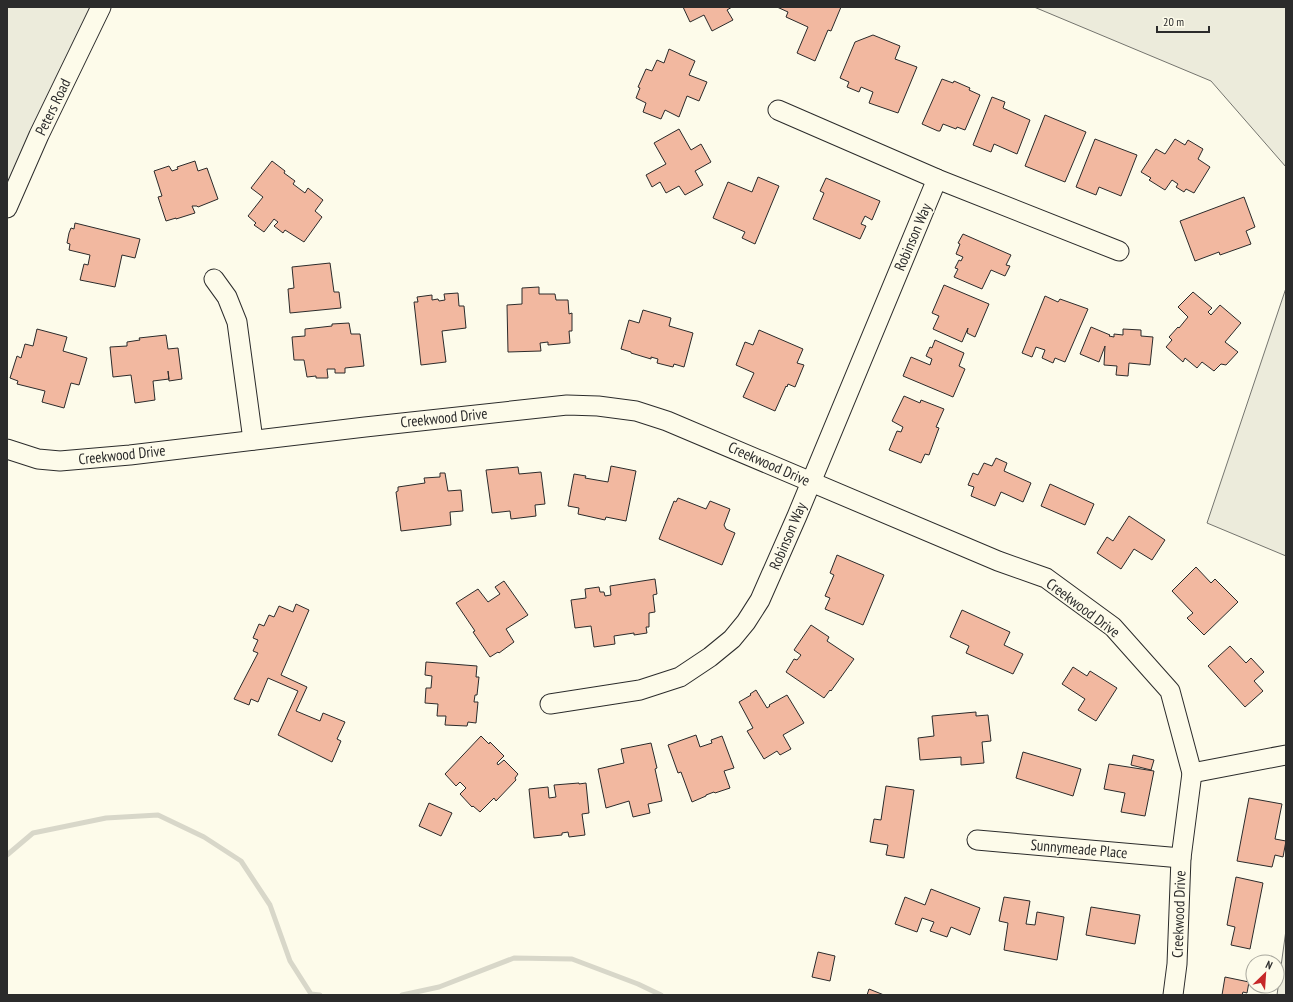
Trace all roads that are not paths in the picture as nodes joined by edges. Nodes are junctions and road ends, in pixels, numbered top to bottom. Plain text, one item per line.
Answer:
1 (101, 7) edge
2 (778, 110) dead end
3 (937, 179) junction
4 (7, 208) edge
5 (1119, 251) dead end
6 (214, 279) dead end
7 (253, 440) junction
8 (7, 449) edge
9 (811, 483) junction
10 (550, 704) dead end
11 (1286, 755) edge
12 (1192, 773) junction
13 (977, 840) dead end
14 (1181, 858) junction
15 (1172, 995) edge

1 - 4 street, Peters Road
2 - 3 street
3 - 5 street
3 - 9 street, Robinson Way
6 - 7 street
7 - 8 street, Creekwood Drive
7 - 9 street, Creekwood Drive
9 - 10 street, Robinson Way
9 - 12 street, Creekwood Drive
11 - 12 street
12 - 14 street, Creekwood Drive
13 - 14 street, Sunnymeade Place
14 - 15 street, Creekwood Drive

